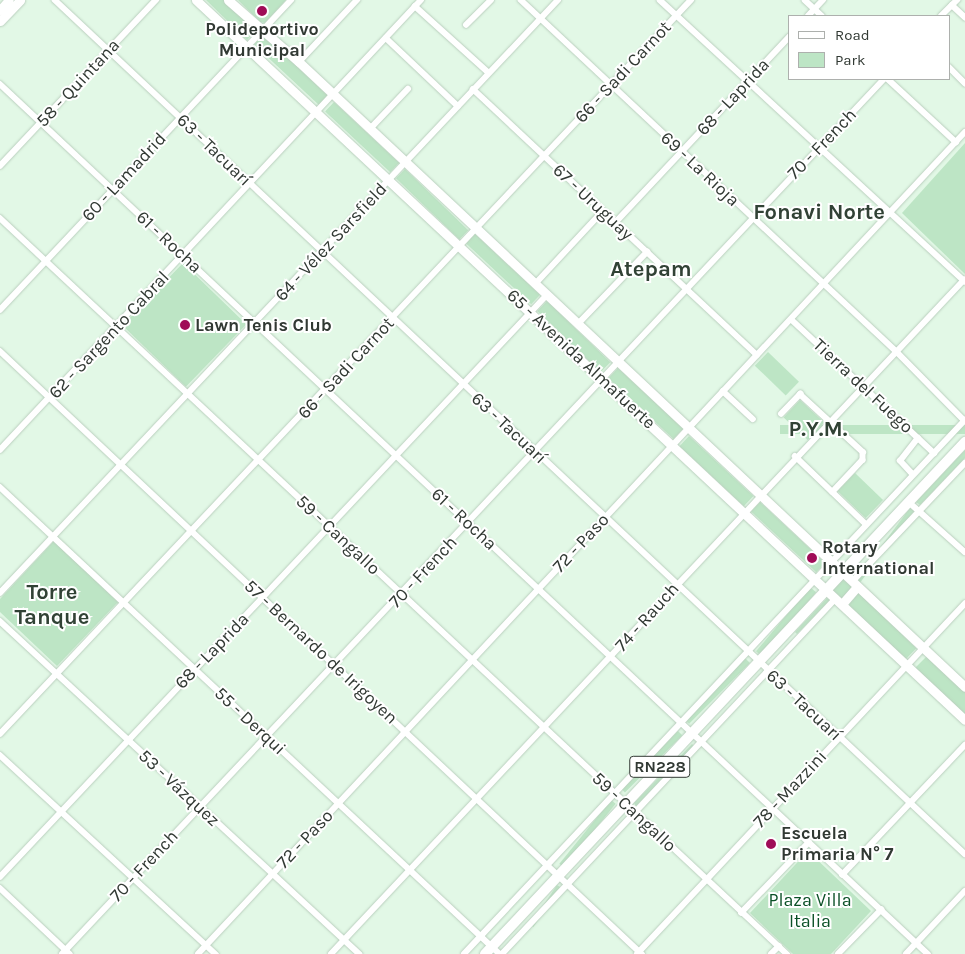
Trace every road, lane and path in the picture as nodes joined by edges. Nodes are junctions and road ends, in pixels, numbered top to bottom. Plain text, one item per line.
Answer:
1 (9, 0) edge
2 (20, 0) edge
3 (55, 0) edge
4 (156, 0) edge
5 (196, 0) edge
6 (228, 0) edge
7 (291, 0) edge
8 (357, 0) edge
9 (421, 0) edge
10 (491, 0) edge
11 (521, 0) edge
12 (558, 0) edge
13 (660, 0) edge
14 (691, 0) edge
15 (805, 0) edge
16 (824, 0) edge
17 (954, 2) edge
18 (415, 6) junction
19 (815, 9) junction
20 (0, 10) edge
21 (677, 15) junction
22 (809, 15) edge
23 (821, 15) edge
24 (942, 15) edge
25 (965, 17) edge
26 (541, 18) junction
27 (0, 21) edge
28 (466, 25) dead end
29 (262, 30) junction
30 (386, 38) junction
31 (788, 38) edge
32 (248, 46) junction
33 (108, 51) junction
34 (299, 62) junction
35 (950, 68) edge
36 (488, 72) junction
37 (749, 80) junction
38 (883, 80) edge
39 (889, 80) edge
40 (965, 83) edge
41 (0, 84) edge
42 (610, 85) junction
43 (408, 89) dead end
44 (473, 89) junction
45 (334, 96) junction
46 (458, 106) junction
47 (318, 113) junction
48 (180, 117) junction
49 (41, 122) junction
50 (370, 129) junction
51 (965, 132) edge
52 (956, 142) junction
53 (819, 148) junction
54 (682, 152) junction
55 (544, 156) junction
56 (405, 163) junction
57 (0, 166) edge
58 (389, 179) junction
59 (250, 186) junction
60 (113, 189) junction
61 (891, 211) junction
62 (602, 212) junction
63 (0, 218) edge
64 (752, 218) junction
65 (615, 223) junction
66 (476, 230) junction
67 (460, 246) junction
68 (321, 252) junction
69 (647, 252) junction
70 (184, 256) junction
71 (47, 260) junction
72 (964, 281) edge
73 (536, 283) junction
74 (824, 284) junction
75 (686, 289) junction
76 (547, 294) junction
77 (0, 310) edge
78 (531, 312) junction
79 (392, 319) junction
80 (792, 320) junction
81 (255, 323) junction
82 (578, 324) junction
83 (116, 328) junction
84 (0, 351) edge
85 (896, 351) junction
86 (758, 356) junction
87 (618, 362) junction
88 (602, 379) junction
89 (463, 386) junction
90 (863, 386) junction
91 (325, 389) junction
92 (723, 391) junction
93 (188, 395) junction
94 (51, 398) junction
95 (781, 414) dead end
96 (753, 419) dead end
97 (965, 420) edge
98 (831, 421) junction
99 (688, 429) junction
100 (918, 438) junction
101 (965, 442) edge
102 (673, 444) junction
103 (0, 450) edge
104 (534, 452) junction
105 (934, 453) junction
106 (397, 456) junction
107 (796, 456) junction
108 (258, 462) junction
109 (965, 462) edge
110 (122, 465) junction
111 (913, 475) junction
112 (0, 487) edge
113 (833, 492) junction
114 (759, 495) junction
115 (909, 502) junction
116 (920, 511) junction
117 (745, 512) junction
118 (605, 518) junction
119 (468, 523) junction
120 (866, 524) junction
121 (330, 528) junction
122 (192, 532) junction
123 (53, 536) junction
124 (965, 552) edge
125 (832, 561) junction
126 (842, 572) junction
127 (815, 578) junction
128 (676, 585) junction
129 (854, 585) junction
130 (826, 588) junction
131 (539, 590) junction
132 (0, 593) edge
133 (402, 594) junction
134 (263, 598) junction
135 (839, 601) junction
136 (123, 603) junction
137 (965, 603) edge
138 (0, 621) edge
139 (924, 648) junction
140 (747, 652) junction
141 (610, 657) junction
142 (472, 660) junction
143 (759, 662) junction
144 (335, 665) junction
145 (907, 665) junction
146 (194, 670) junction
147 (767, 670) junction
148 (56, 674) junction
149 (965, 687) edge
150 (965, 720) edge
151 (680, 723) junction
152 (544, 728) junction
153 (406, 731) junction
154 (691, 733) junction
155 (0, 734) edge
156 (266, 736) junction
157 (839, 738) junction
158 (128, 740) junction
159 (701, 743) junction
160 (965, 745) edge
161 (0, 755) edge
162 (614, 792) junction
163 (477, 798) junction
164 (339, 802) junction
165 (625, 804) junction
166 (910, 804) junction
167 (199, 807) junction
168 (772, 809) junction
169 (61, 812) junction
170 (634, 812) junction
171 (809, 842) junction
172 (965, 854) edge
173 (548, 863) junction
174 (410, 869) junction
175 (560, 873) junction
176 (273, 874) junction
177 (842, 875) junction
178 (0, 877) edge
179 (133, 878) junction
180 (707, 879) junction
181 (568, 882) junction
182 (0, 888) edge
183 (965, 890) edge
184 (881, 910) junction
185 (741, 913) junction
186 (481, 936) junction
187 (344, 940) junction
188 (916, 943) junction
189 (206, 945) junction
190 (779, 946) junction
191 (495, 952) edge
192 (66, 953) edge
193 (639, 953) edge
194 (198, 954) edge
195 (216, 954) edge
196 (331, 954) edge
197 (359, 954) edge
198 (464, 954) edge
199 (771, 954) edge
200 (787, 954) edge
201 (838, 954) edge
202 (906, 954) edge
203 (928, 954) edge

1 - 20 main road
2 - 27 main road
3 - 33 street, 63 - Tacuarí
4 - 33 street, 58 - Quintana
5 - 32 main road, 65 - Avenida Almafuerte
6 - 29 main road, 65 - Avenida Almafuerte
7 - 29 street, 60 - Lamadrid
8 - 34 street
9 - 18 street, 62 - Sargento Cabral
10 - 28 street
11 - 26 street, 69 - La Rioja
12 - 26 street, 64 - Vélez Sarsfield
13 - 21 street
14 - 21 street, 66 - Sadi Carnot
15 - 19 street
16 - 19 street
17 - 24 street
17 - 25 street
18 - 30 street, 62 - Sargento Cabral
18 - 36 street
19 - 22 street
19 - 23 street
21 - 37 street
21 - 42 street, 66 - Sadi Carnot
26 - 36 street, 64 - Vélez Sarsfield
26 - 42 street, 69 - La Rioja
29 - 32 street, 60 - Lamadrid
29 - 34 main road, 65 - Avenida Almafuerte
30 - 45 street, 62 - Sargento Cabral
30 - 46 street
31 - 37 street, 68 - Laprida
32 - 47 main road, 65 - Avenida Almafuerte
32 - 48 street, 60 - Lamadrid
33 - 48 street, 63 - Tacuarí
33 - 49 street, 58 - Quintana
34 - 45 main road, 65 - Avenida Almafuerte
35 - 40 street
36 - 44 street, 64 - Vélez Sarsfield
37 - 53 street
37 - 54 street, 68 - Laprida
38 - 53 street, 70 - French
39 - 52 street
41 - 49 street, 61 - Rocha
42 - 54 street, 69 - La Rioja
42 - 55 street, 66 - Sadi Carnot
43 - 50 street
44 - 46 street, 64 - Vélez Sarsfield
44 - 55 street, 67 - Uruguay
45 - 47 street, 62 - Sargento Cabral
45 - 50 main road, 65 - Avenida Almafuerte
46 - 56 street, 64 - Vélez Sarsfield
47 - 58 main road, 65 - Avenida Almafuerte
47 - 59 street, 62 - Sargento Cabral
48 - 59 street, 63 - Tacuarí
48 - 60 street, 60 - Lamadrid
49 - 57 street, 58 - Quintana
49 - 60 street, 61 - Rocha
50 - 56 main road, 65 - Avenida Almafuerte
51 - 52 street, 72 - Paso
52 - 61 street, 72 - Paso
53 - 61 street
53 - 64 street, 70 - French
54 - 64 street, 69 - La Rioja
54 - 65 street, 68 - Laprida
55 - 62 street, 67 - Uruguay
55 - 66 street, 66 - Sadi Carnot
56 - 58 street, 64 - Vélez Sarsfield
56 - 66 main road, 65 - Avenida Almafuerte
58 - 67 main road, 65 - Avenida Almafuerte
58 - 68 street, 64 - Vélez Sarsfield
59 - 68 street, 63 - Tacuarí
59 - 70 street, 62 - Sargento Cabral
60 - 70 street, 61 - Rocha
60 - 71 street, 60 - Lamadrid
61 - 72 street
61 - 74 street, 72 - Paso
62 - 65 street, 67 - Uruguay
62 - 73 street
63 - 71 street, 59 - Cangallo
64 - 74 street, 69 - La Rioja
64 - 75 street, 70 - French
65 - 69 street, 67 - Uruguay
66 - 67 street, 66 - Sadi Carnot
66 - 73 main road, 65 - Avenida Almafuerte
67 - 78 main road, 65 - Avenida Almafuerte
67 - 79 street, 66 - Sadi Carnot
68 - 79 street, 63 - Tacuarí
68 - 81 street, 64 - Vélez Sarsfield
69 - 75 street, 67 - Uruguay
69 - 82 street
70 - 81 street, 61 - Rocha
70 - 83 street, 62 - Sargento Cabral
71 - 77 street, 60 - Lamadrid
71 - 83 street, 59 - Cangallo
72 - 85 street, 74 - Rauch
73 - 76 main road, 65 - Avenida Almafuerte
74 - 80 street, 72 - Paso
74 - 85 street, 69 - La Rioja
75 - 86 street, 67 - Uruguay
75 - 87 street, 70 - French
76 - 78 street, 68 - Laprida
76 - 82 main road, 65 - Avenida Almafuerte
78 - 88 main road, 65 - Avenida Almafuerte
78 - 89 street, 68 - Laprida
79 - 89 street, 63 - Tacuarí
79 - 91 street, 66 - Sadi Carnot
80 - 86 street, 72 - Paso
80 - 90 street, Tierra del Fuego
81 - 91 street, 61 - Rocha
81 - 93 street, 64 - Vélez Sarsfield
82 - 87 main road, 65 - Avenida Almafuerte
83 - 93 street, 59 - Cangallo
83 - 94 street, 62 - Sargento Cabral
84 - 94 street, 57 - Bernardo de Irigoyen
85 - 90 street, 74 - Rauch
85 - 97 street, 69 - La Rioja
86 - 92 street, 72 - Paso
87 - 88 street, 70 - French
87 - 99 main road, 65 - Avenida Almafuerte
88 - 102 main road, 65 - Avenida Almafuerte
88 - 104 street, 70 - French
89 - 104 street, 63 - Tacuarí
89 - 106 street, 68 - Laprida
90 - 98 street, 74 - Rauch
90 - 100 street, Tierra del Fuego
91 - 106 street, 61 - Rocha
91 - 108 street, 66 - Sadi Carnot
92 - 96 street
92 - 99 street, 72 - Paso
93 - 108 street, 59 - Cangallo
93 - 110 street, 64 - Vélez Sarsfield
94 - 103 street, 62 - Sargento Cabral
94 - 110 street, 57 - Bernardo de Irigoyen
95 - 98 street
97 - 105 street
98 - 107 street, 74 - Rauch
98 - 113 street
99 - 102 street, 72 - Paso
99 - 114 main road, 65 - Avenida Almafuerte
100 - 105 street, Tierra del Fuego
100 - 111 street
101 - 115 highway, RN228
102 - 117 main road, 65 - Avenida Almafuerte
102 - 118 street, 72 - Paso
104 - 118 street, 63 - Tacuarí
104 - 119 street, 70 - French
105 - 111 street
106 - 119 street, 61 - Rocha
106 - 121 street, 68 - Laprida
107 - 113 street
107 - 114 street, 74 - Rauch
108 - 121 street, 59 - Cangallo
108 - 122 street, 66 - Sadi Carnot
109 - 116 street
110 - 122 street, 57 - Bernardo de Irigoyen
110 - 123 street, 64 - Vélez Sarsfield
111 - 120 street
112 - 123 street, 55 - Derqui
113 - 120 street
114 - 117 street, 74 - Rauch
114 - 125 main road, 65 - Avenida Almafuerte
115 - 116 street
115 - 126 highway, RN228
116 - 124 street
116 - 129 street
117 - 127 main road, 65 - Avenida Almafuerte
117 - 128 street, 74 - Rauch
118 - 128 street, 63 - Tacuarí
118 - 131 street, 72 - Paso
119 - 131 street, 61 - Rocha
119 - 133 street, 70 - French
120 - 125 street
121 - 133 street, 59 - Cangallo
121 - 134 street, 68 - Laprida
122 - 134 street, 57 - Bernardo de Irigoyen
122 - 136 street, 66 - Sadi Carnot
123 - 132 street, 64 - Vélez Sarsfield
123 - 136 street, 55 - Derqui
125 - 126 main road, 65 - Avenida Almafuerte
125 - 127 street
126 - 129 main road, 65 - Avenida Almafuerte
126 - 130 highway, RN228
127 - 130 main road, 65 - Avenida Almafuerte
127 - 140 street
128 - 140 street, 63 - Tacuarí
128 - 141 street, 74 - Rauch
129 - 135 main road
129 - 139 main road, 65 - Avenida Almafuerte
130 - 135 main road, 65 - Avenida Almafuerte
130 - 143 highway, RN228
131 - 141 street, 61 - Rocha
131 - 142 street, 72 - Paso
133 - 142 street, 59 - Cangallo
133 - 144 street, 70 - French
134 - 144 street, 57 - Bernardo de Irigoyen
134 - 146 street, 68 - Laprida
135 - 145 main road, 65 - Avenida Almafuerte
135 - 147 street
136 - 146 street, 55 - Derqui
136 - 148 street, 66 - Sadi Carnot
137 - 139 street, 78 - Mazzini
138 - 148 street, 53 - Vázquez
139 - 145 street, 78 - Mazzini
139 - 149 main road, 65 - Avenida Almafuerte
140 - 143 street, 63 - Tacuarí
140 - 151 street
141 - 151 street, 61 - Rocha
141 - 152 street, 74 - Rauch
142 - 152 street, 59 - Cangallo
142 - 153 street, 72 - Paso
143 - 147 street, 63 - Tacuarí
143 - 154 highway, RN228
144 - 153 street, 57 - Bernardo de Irigoyen
144 - 156 street, 70 - French
145 - 150 main road, 65 - Avenida Almafuerte
145 - 157 street, 78 - Mazzini
146 - 156 street, 55 - Derqui
146 - 158 street, 68 - Laprida
147 - 157 street, 63 - Tacuarí
147 - 159 street
148 - 155 street, 66 - Sadi Carnot
148 - 158 street, 53 - Vázquez
151 - 154 street, 61 - Rocha
151 - 162 street
152 - 162 street, 59 - Cangallo
152 - 163 street, 74 - Rauch
153 - 163 street, 57 - Bernardo de Irigoyen
153 - 164 street, 72 - Paso
154 - 159 street, 61 - Rocha
154 - 165 highway, RN228
156 - 164 street, 55 - Derqui
156 - 167 street, 70 - French
157 - 166 street, 63 - Tacuarí
157 - 168 street, 78 - Mazzini
158 - 167 street, 53 - Vázquez
158 - 169 street, 68 - Laprida
159 - 168 street, 61 - Rocha
159 - 170 street
160 - 166 street
161 - 169 street
162 - 165 street, 59 - Cangallo
162 - 173 street
163 - 173 street, 57 - Bernardo de Irigoyen
163 - 174 street, 74 - Rauch
164 - 174 street, 55 - Derqui
164 - 176 street, 72 - Paso
165 - 170 street, 59 - Cangallo
165 - 175 highway, RN228
166 - 172 street, 63 - Tacuarí
166 - 177 street
167 - 176 street, 53 - Vázquez
167 - 179 street, 70 - French
168 - 171 street, 61 - Rocha
168 - 180 street, 78 - Mazzini
169 - 178 street, 68 - Laprida
169 - 179 street
170 - 180 street, 59 - Cangallo
170 - 181 street
171 - 177 street, 61 - Rocha
171 - 185 street
173 - 175 street, 57 - Bernardo de Irigoyen
173 - 186 street
174 - 186 street, 55 - Derqui
174 - 187 street, 74 - Rauch
175 - 181 street, 57 - Bernardo de Irigoyen
175 - 191 highway, RN228
176 - 187 street, 53 - Vázquez
176 - 189 street, 72 - Paso
177 - 184 street, 61 - Rocha
179 - 189 street
179 - 192 street, 70 - French
180 - 185 street, 59 - Cangallo
180 - 193 street, 78 - Mazzini
181 - 191 street
181 - 193 street, 57 - Bernardo de Irigoyen
182 - 192 street
183 - 188 street
184 - 188 street, 61 - Rocha
184 - 201 street
185 - 190 street, 59 - Cangallo
186 - 191 street, 55 - Derqui
186 - 198 street
187 - 196 street, 74 - Rauch
187 - 197 street, 53 - Vázquez
188 - 202 street
188 - 203 street, 61 - Rocha
189 - 194 street, 72 - Paso
189 - 195 street
190 - 199 street
190 - 200 street, 59 - Cangallo

